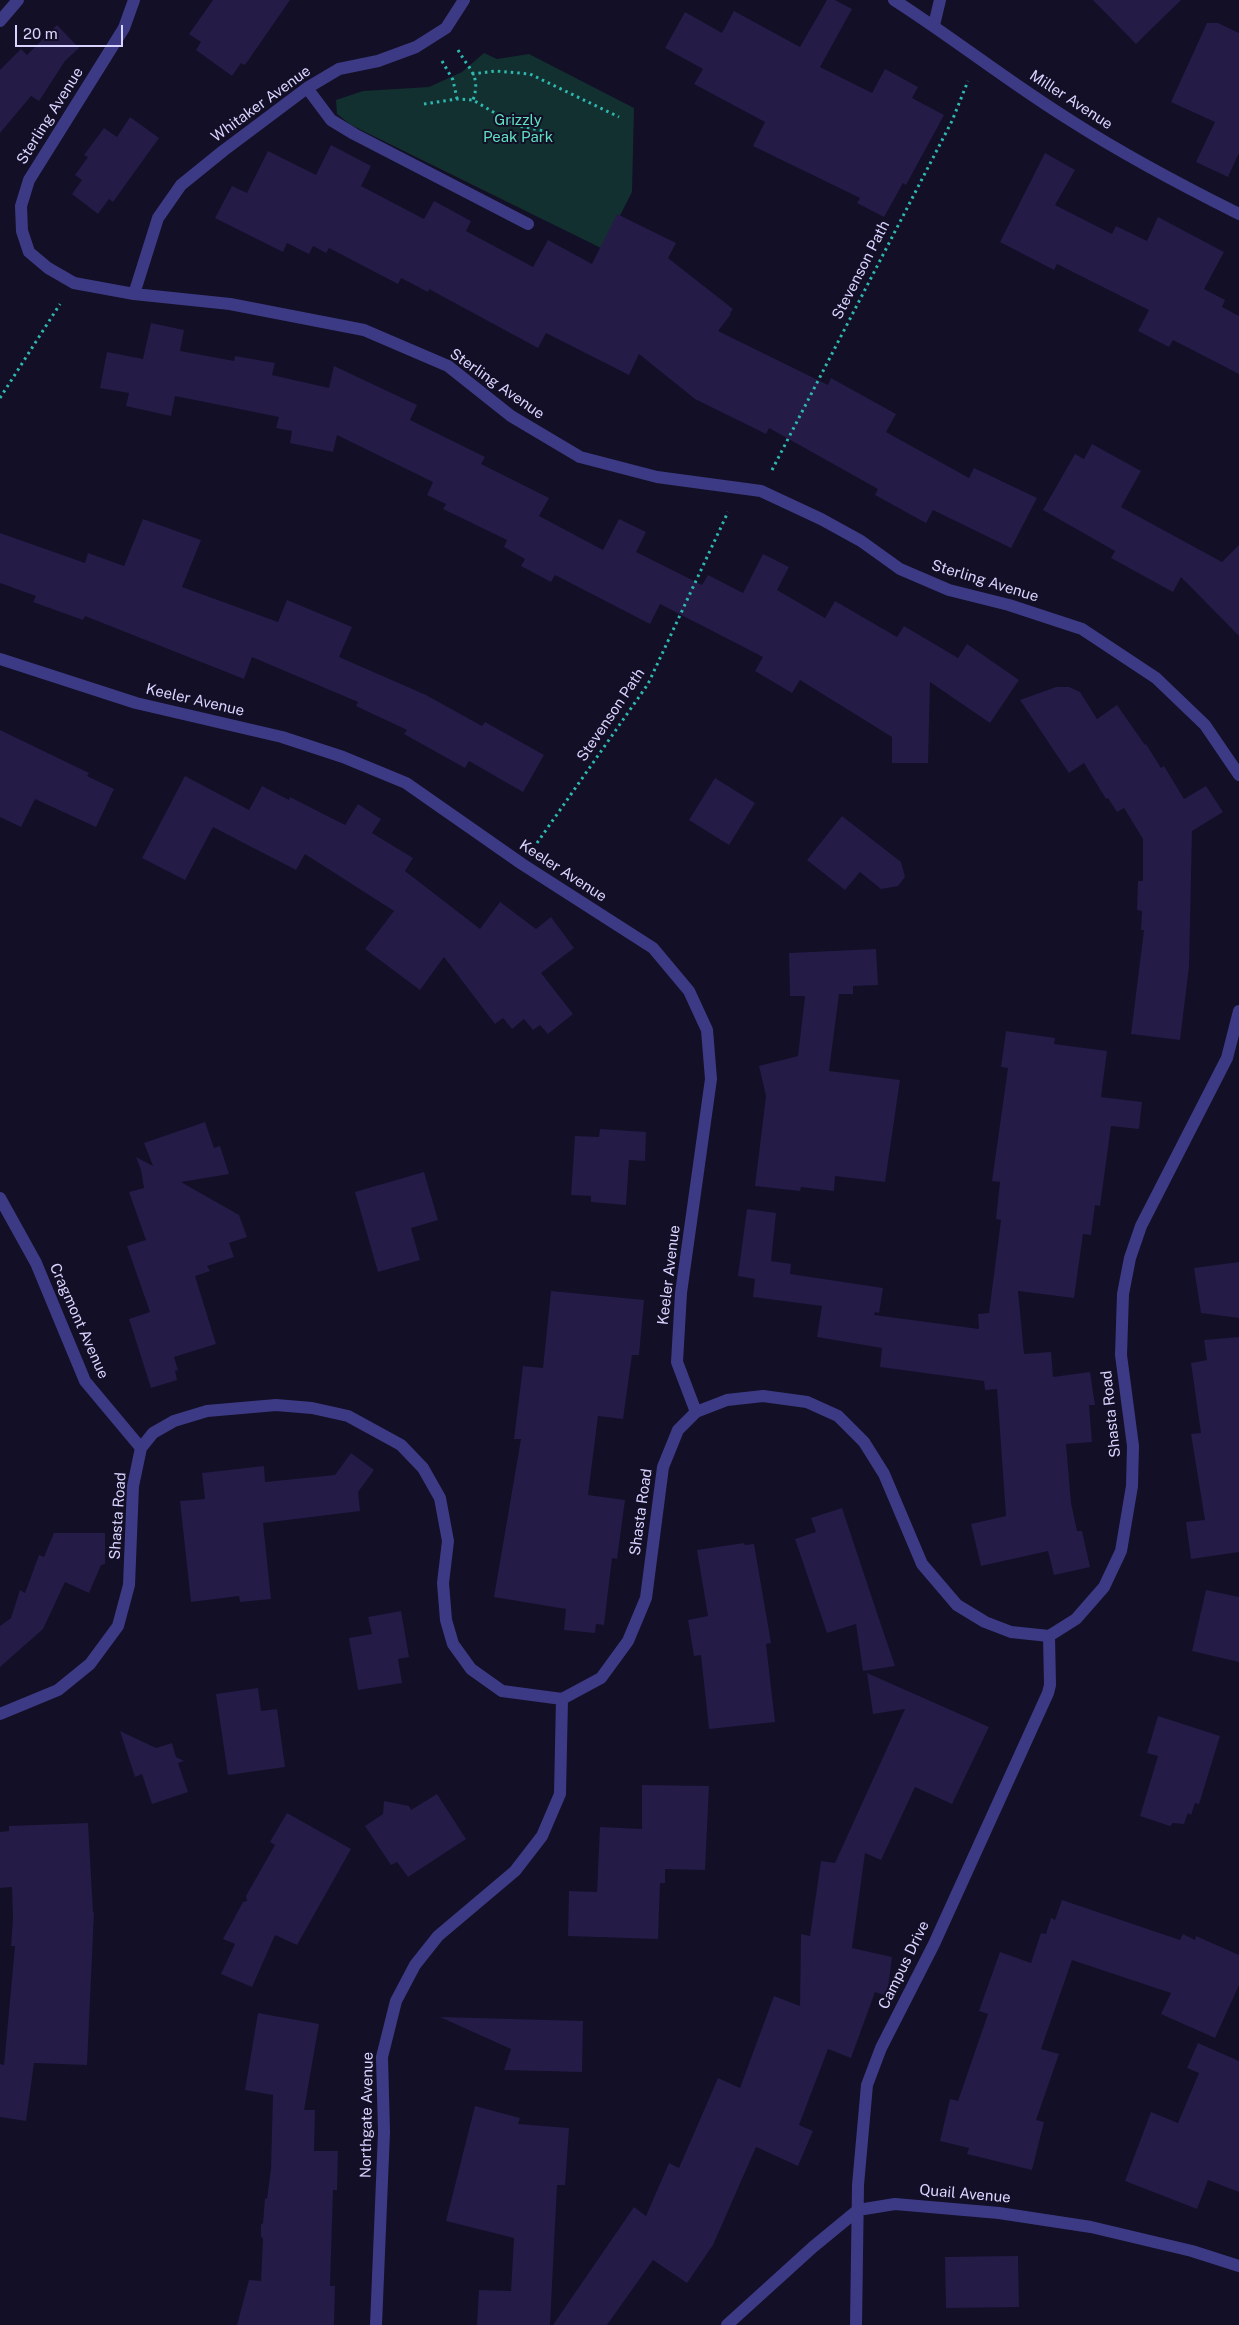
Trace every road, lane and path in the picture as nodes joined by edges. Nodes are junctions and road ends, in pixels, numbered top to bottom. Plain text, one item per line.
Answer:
1 (18, 0) edge
2 (134, 0) edge
3 (464, 0) edge
4 (894, 0) edge
5 (940, 0) edge
6 (0, 21) edge
7 (934, 25) junction
8 (429, 38) junction
9 (978, 58) junction
10 (469, 69) dead end
11 (472, 74) junction
12 (307, 88) junction
13 (457, 99) junction
14 (473, 100) junction
15 (424, 104) dead end
16 (619, 117) dead end
17 (544, 131) dead end
18 (1239, 214) edge
19 (528, 224) dead end
20 (74, 283) junction
21 (134, 294) junction
22 (0, 398) edge
23 (740, 487) junction
24 (761, 491) junction
25 (0, 659) edge
26 (1239, 775) edge
27 (522, 864) junction
28 (1239, 1011) edge
29 (0, 1198) edge
30 (696, 1412) junction
31 (141, 1448) junction
32 (1049, 1636) junction
33 (562, 1699) junction
34 (0, 1714) edge
35 (858, 2210) junction
36 (1239, 2266) edge
37 (376, 2325) edge
38 (726, 2325) edge
39 (856, 2325) edge

1 - 6 street
2 - 20 street, Sterling Avenue
3 - 8 street, Whitaker Avenue
4 - 7 street, Miller Avenue
5 - 7 street
7 - 9 street, Miller Avenue
8 - 12 street, Whitaker Avenue
8 - 13 path
9 - 18 street, Miller Avenue
9 - 24 path, Stevenson Path
10 - 11 path
11 - 14 path
11 - 16 path
12 - 19 street
12 - 21 street, Whitaker Avenue
13 - 14 path
13 - 15 path
14 - 17 path
20 - 21 street, Sterling Avenue
20 - 22 path
21 - 23 street, Sterling Avenue
23 - 24 street, Sterling Avenue
23 - 27 path, Stevenson Path
24 - 26 street, Sterling Avenue
25 - 27 street, Keeler Avenue
27 - 30 street, Keeler Avenue
28 - 32 street, Shasta Road
29 - 31 street, Cragmont Avenue
30 - 32 street, Shasta Road
30 - 33 street, Shasta Road
31 - 33 street
31 - 34 street, Shasta Road
32 - 35 street, Campus Drive
33 - 37 street, Northgate Avenue
35 - 36 street, Quail Avenue
35 - 38 street
35 - 39 street, Campus Drive

